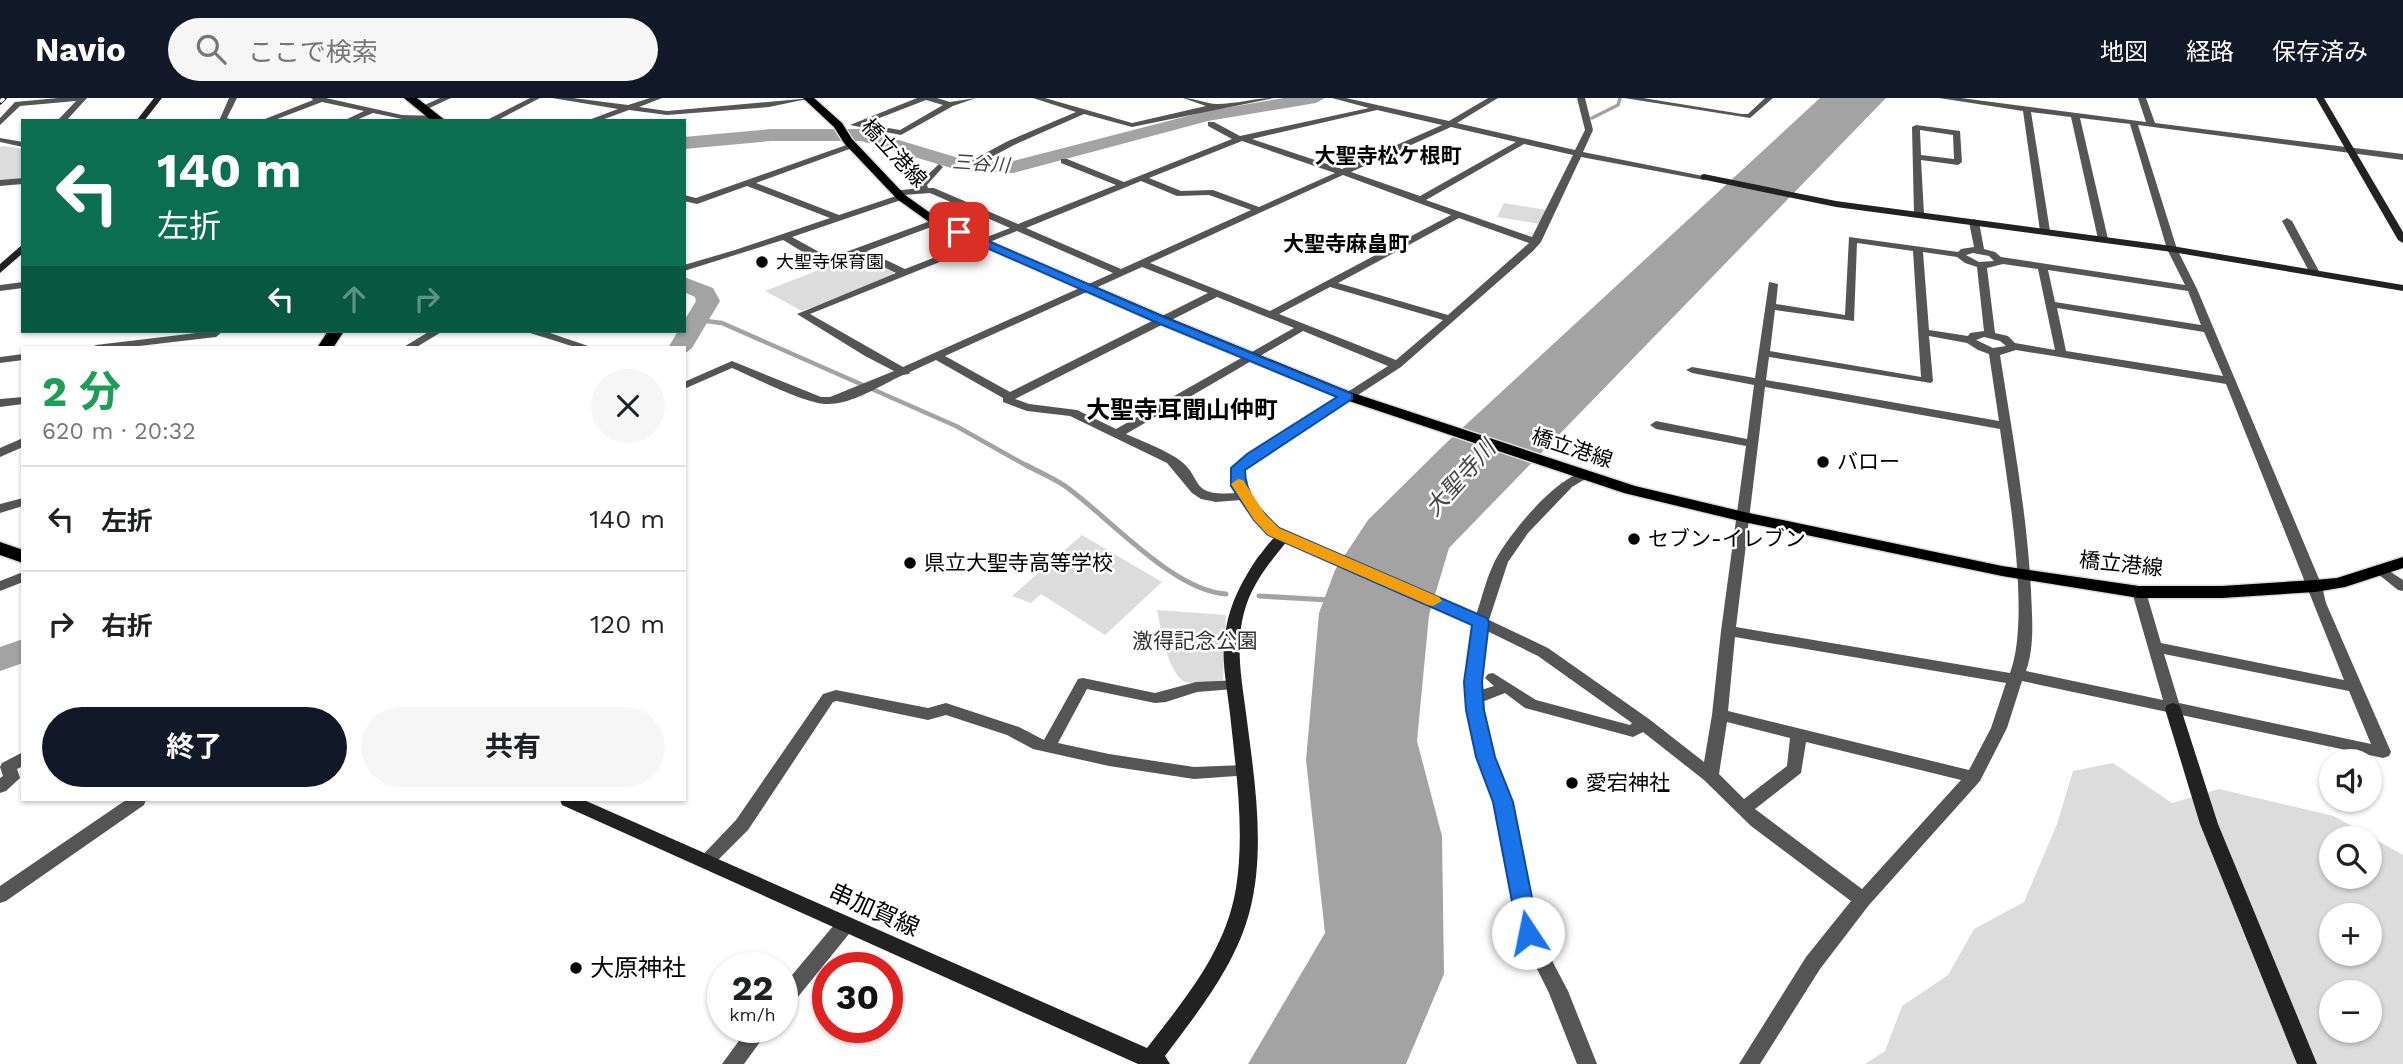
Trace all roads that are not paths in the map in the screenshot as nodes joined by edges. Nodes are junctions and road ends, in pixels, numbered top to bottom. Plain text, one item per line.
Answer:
1 (158, 98) edge
2 (233, 98) edge
3 (410, 98) edge
4 (447, 98) edge
5 (536, 98) edge
6 (556, 98) edge
7 (657, 98) edge
8 (808, 98) edge
9 (926, 98) edge
10 (972, 98) edge
11 (1037, 98) edge
12 (1186, 98) edge
13 (1270, 98) edge
14 (1336, 98) edge
15 (1375, 98) edge
16 (1494, 98) edge
17 (1581, 98) edge
18 (1628, 98) edge
19 (1769, 98) edge
20 (1943, 98) edge
21 (2142, 98) edge
22 (2320, 98) edge
23 (318, 99) edge
24 (1356, 101) edge
25 (950, 104) junction
26 (1216, 106) junction
27 (422, 108) junction
28 (629, 109) junction
29 (1374, 109) junction
30 (2027, 109) junction
31 (371, 111) junction
32 (1082, 112) junction
33 (2075, 115) junction
34 (63, 119) edge
35 (142, 119) edge
36 (222, 119) edge
37 (269, 119) edge
38 (352, 119) edge
39 (439, 119) edge
40 (493, 119) edge
41 (596, 119) edge
42 (630, 119) edge
43 (2133, 122) junction
44 (0, 123) edge
45 (1211, 124) dead end
46 (2151, 124) junction
47 (854, 125) junction
48 (1448, 125) junction
49 (839, 126) junction
50 (1240, 139) junction
51 (0, 140) edge
52 (1523, 141) junction
53 (850, 143) junction
54 (21, 145) edge
55 (2352, 150) junction
56 (1577, 153) junction
57 (1917, 157) junction
58 (2403, 157) edge
59 (981, 159) dead end
60 (1064, 161) dead end
61 (939, 167) dead end
62 (1343, 173) junction
63 (1141, 178) junction
64 (21, 181) edge
65 (0, 183) edge
66 (748, 183) junction
67 (1124, 185) junction
68 (924, 188) junction
69 (899, 195) junction
70 (686, 198) edge
71 (1421, 199) junction
72 (1261, 211) junction
73 (1919, 214) junction
74 (1457, 215) junction
75 (839, 218) junction
76 (2287, 221) dead end
77 (936, 222) junction
78 (1974, 222) junction
79 (1020, 228) junction
80 (2045, 231) junction
81 (786, 238) junction
82 (2103, 239) junction
83 (2403, 240) edge
84 (1536, 242) junction
85 (982, 243) junction
86 (1918, 248) junction
87 (21, 249) edge
88 (2172, 249) junction
89 (1979, 250) junction
90 (859, 251) junction
91 (1960, 255) junction
92 (1999, 260) junction
93 (1144, 264) junction
94 (1982, 265) junction
95 (686, 268) edge
96 (2043, 268) junction
97 (0, 270) edge
98 (1122, 273) junction
99 (2315, 273) junction
100 (906, 274) junction
101 (1330, 284) junction
102 (1773, 284) dead end
103 (21, 285) edge
104 (0, 288) edge
105 (1087, 288) junction
106 (2403, 288) edge
107 (2192, 289) junction
108 (1216, 292) junction
109 (2050, 304) junction
110 (1770, 306) junction
111 (1272, 314) junction
112 (1452, 319) junction
113 (1162, 320) junction
114 (1303, 327) junction
115 (2208, 329) junction
116 (1923, 332) junction
117 (217, 333) edge
118 (434, 333) edge
119 (540, 333) edge
120 (1990, 334) junction
121 (1971, 340) junction
122 (130, 346) edge
123 (411, 346) edge
124 (583, 346) edge
125 (2012, 346) junction
126 (1994, 352) junction
127 (1765, 353) junction
128 (2061, 354) junction
129 (1251, 356) junction
130 (938, 357) junction
131 (21, 358) edge
132 (0, 360) edge
133 (1397, 365) junction
134 (1692, 370) dead end
135 (901, 373) junction
136 (690, 378) edge
137 (2230, 381) junction
138 (1760, 382) junction
139 (1348, 396) junction
140 (1010, 397) junction
141 (21, 400) edge
142 (0, 403) edge
143 (1656, 425) dead end
144 (2005, 426) junction
145 (1115, 435) junction
146 (21, 443) edge
147 (1753, 444) junction
148 (0, 453) edge
149 (1579, 474) junction
150 (1245, 496) junction
151 (21, 502) edge
152 (0, 509) edge
153 (1744, 517) junction
154 (1284, 537) junction
155 (0, 548) edge
156 (21, 556) edge
157 (2403, 562) edge
158 (2383, 571) junction
159 (2025, 574) junction
160 (21, 577) edge
161 (2315, 586) junction
162 (2403, 586) edge
163 (0, 587) edge
164 (2139, 592) junction
165 (1481, 622) junction
166 (1728, 631) junction
167 (2156, 647) junction
168 (2017, 677) junction
169 (1234, 684) junction
170 (2355, 687) junction
171 (1474, 699) junction
172 (2173, 709) junction
173 (1720, 715) junction
174 (1643, 723) junction
175 (1799, 733) junction
176 (1048, 747) junction
177 (21, 759) edge
178 (1244, 771) junction
179 (1710, 776) junction
180 (1974, 777) junction
181 (0, 787) edge
182 (137, 801) edge
183 (570, 801) edge
184 (1744, 808) junction
185 (706, 861) junction
186 (0, 897) edge
187 (1863, 900) junction
188 (846, 924) junction
189 (798, 982) edge
190 (748, 1043) edge
191 (1152, 1063) edge
192 (732, 1064) edge
193 (1587, 1064) edge
194 (1749, 1064) edge
195 (2307, 1064) edge

1 - 35 street
2 - 36 street
3 - 27 highway
4 - 27 street
5 - 40 street
6 - 28 street
7 - 28 street
8 - 28 street
8 - 49 main road, 橋立港線
9 - 25 street
9 - 47 street
10 - 25 street
11 - 32 street
12 - 26 street
13 - 26 street
14 - 24 street
15 - 24 street
16 - 48 street
17 - 56 street
18 - 19 street
20 - 30 street
21 - 46 street
22 - 55 street
23 - 31 street
23 - 37 street
24 - 29 street
25 - 47 street
26 - 32 street
27 - 39 highway
28 - 41 street
28 - 42 street
29 - 48 street
29 - 50 street
30 - 33 street
30 - 80 street
31 - 38 street
31 - 39 street
32 - 59 street
33 - 43 street
33 - 82 street
34 - 44 street
43 - 46 street
43 - 88 street
45 - 50 street
46 - 55 street
47 - 49 street
48 - 52 street
48 - 62 street
49 - 53 main road, 橋立港線
50 - 62 street
50 - 63 street
51 - 54 street
52 - 56 street
52 - 71 street
53 - 66 street
53 - 69 main road, 橋立港線
55 - 58 street
55 - 83 street
56 - 73 street
56 - 84 street
57 - 57 street
57 - 73 street
60 - 67 street
61 - 68 street
62 - 71 street
62 - 72 street
63 - 67 street
63 - 72 street
64 - 65 street
66 - 70 street
66 - 75 street
67 - 79 street
68 - 69 street
68 - 79 street
69 - 75 street
69 - 77 main road, 橋立港線
71 - 74 street
72 - 93 street
73 - 78 street
74 - 84 street
74 - 101 street
75 - 81 street
76 - 99 street
77 - 85 main road, 橋立港線
77 - 90 street
78 - 80 street
78 - 89 street
79 - 85 street
79 - 98 street
80 - 82 street
81 - 90 street
81 - 95 street
82 - 88 street
84 - 112 street
85 - 100 street
85 - 105 main road, 橋立港線
86 - 91 street
86 - 110 street
86 - 116 street
87 - 97 street
88 - 99 street
88 - 107 street
89 - 91 street
89 - 92 street
90 - 100 street
91 - 94 street
92 - 94 street
92 - 96 street
93 - 98 street
93 - 108 street
94 - 120 street
96 - 107 street
96 - 109 street
98 - 105 street
99 - 106 street
100 - 135 street
101 - 111 street
101 - 112 street
102 - 110 street
103 - 104 street
105 - 113 main road, 橋立港線
105 - 130 street
107 - 115 street
108 - 111 street
108 - 113 street
109 - 115 street
109 - 128 street
110 - 127 street
111 - 114 street
112 - 133 street
113 - 129 main road, 橋立港線
113 - 140 street
114 - 129 street
114 - 133 street
115 - 137 street
116 - 121 street
116 - 127 street
117 - 122 street
118 - 123 street
119 - 124 street
120 - 121 street
120 - 125 street
121 - 126 street
125 - 126 street
125 - 128 street
126 - 144 street
127 - 138 street
128 - 137 street
129 - 139 main road, 橋立港線
129 - 145 street
130 - 135 street
130 - 140 street
131 - 132 street
133 - 139 street
134 - 138 street
135 - 136 street
137 - 161 street
138 - 144 street
138 - 147 street
139 - 149 main road, 橋立港線
139 - 150 street
140 - 145 street
141 - 142 street
143 - 147 street
144 - 159 street
145 - 150 street
146 - 148 street
147 - 153 street
149 - 153 main road, 橋立港線
149 - 165 street
150 - 154 street
151 - 152 street
153 - 159 main road, 橋立港線
153 - 166 street
154 - 165 street
154 - 169 street
155 - 156 highway
157 - 158 main road, 橋立港線
158 - 161 main road, 橋立港線
158 - 162 street
159 - 164 main road, 橋立港線
159 - 168 street
160 - 163 street
161 - 164 main road, 橋立港線
161 - 170 street
164 - 167 street
165 - 171 street
165 - 174 street
166 - 168 street
166 - 173 street
167 - 170 street
167 - 172 street
168 - 172 street
168 - 180 street
169 - 176 street
169 - 178 street
170 - 172 street
171 - 174 street
171 - 193 street
172 - 195 street
173 - 175 street
173 - 179 street
174 - 179 street
175 - 180 street
175 - 184 street
176 - 178 street
176 - 185 street
177 - 181 street
178 - 191 street
179 - 184 street
180 - 187 street
182 - 186 street
183 - 185 street, 串加賀線
184 - 187 street
185 - 188 street, 串加賀線
187 - 194 street
188 - 189 street
188 - 191 street, 串加賀線
190 - 192 street

